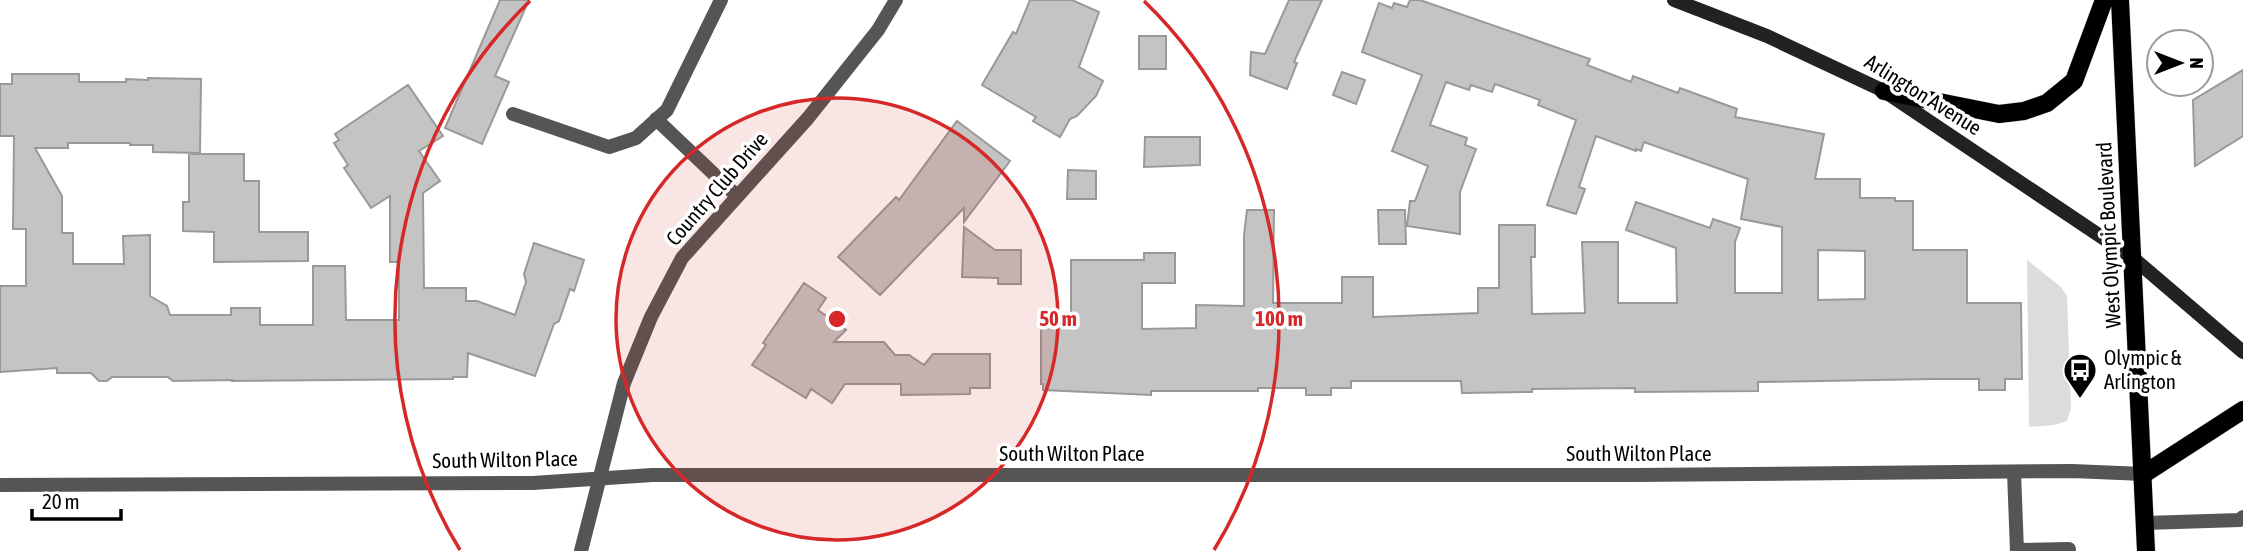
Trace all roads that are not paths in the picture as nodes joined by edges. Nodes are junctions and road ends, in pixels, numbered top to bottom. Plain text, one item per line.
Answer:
1 (721, 0) edge
2 (896, 0) edge
3 (1674, 0) edge
4 (2104, 0) edge
5 (2120, 0) edge
6 (1884, 91) junction
7 (513, 114) dead end
8 (656, 119) junction
9 (737, 196) junction
10 (2133, 258) junction
11 (2243, 352) edge
12 (2243, 410) edge
13 (2014, 472) junction
14 (2144, 474) junction
15 (598, 479) junction
16 (0, 485) edge
17 (2243, 517) edge
18 (2146, 523) junction
19 (2069, 549) edge
20 (581, 551) edge
21 (2017, 551) edge
22 (2146, 551) edge

1 - 8 street
2 - 9 street, Country Club Drive
3 - 6 main road, Arlington Avenue
4 - 6 main road
5 - 10 main road, West Olympic Boulevard
6 - 10 main road, Arlington Avenue
7 - 8 street
8 - 9 street
9 - 15 street, Country Club Drive
10 - 11 main road
10 - 14 main road, West Olympic Boulevard
12 - 14 main road
13 - 14 street, South Wilton Place
13 - 15 street, South Wilton Place
13 - 21 street
14 - 18 main road, West Olympic Boulevard
15 - 16 street, South Wilton Place
15 - 20 street, Country Club Drive
17 - 18 street
18 - 22 main road, West Olympic Boulevard
19 - 21 street

